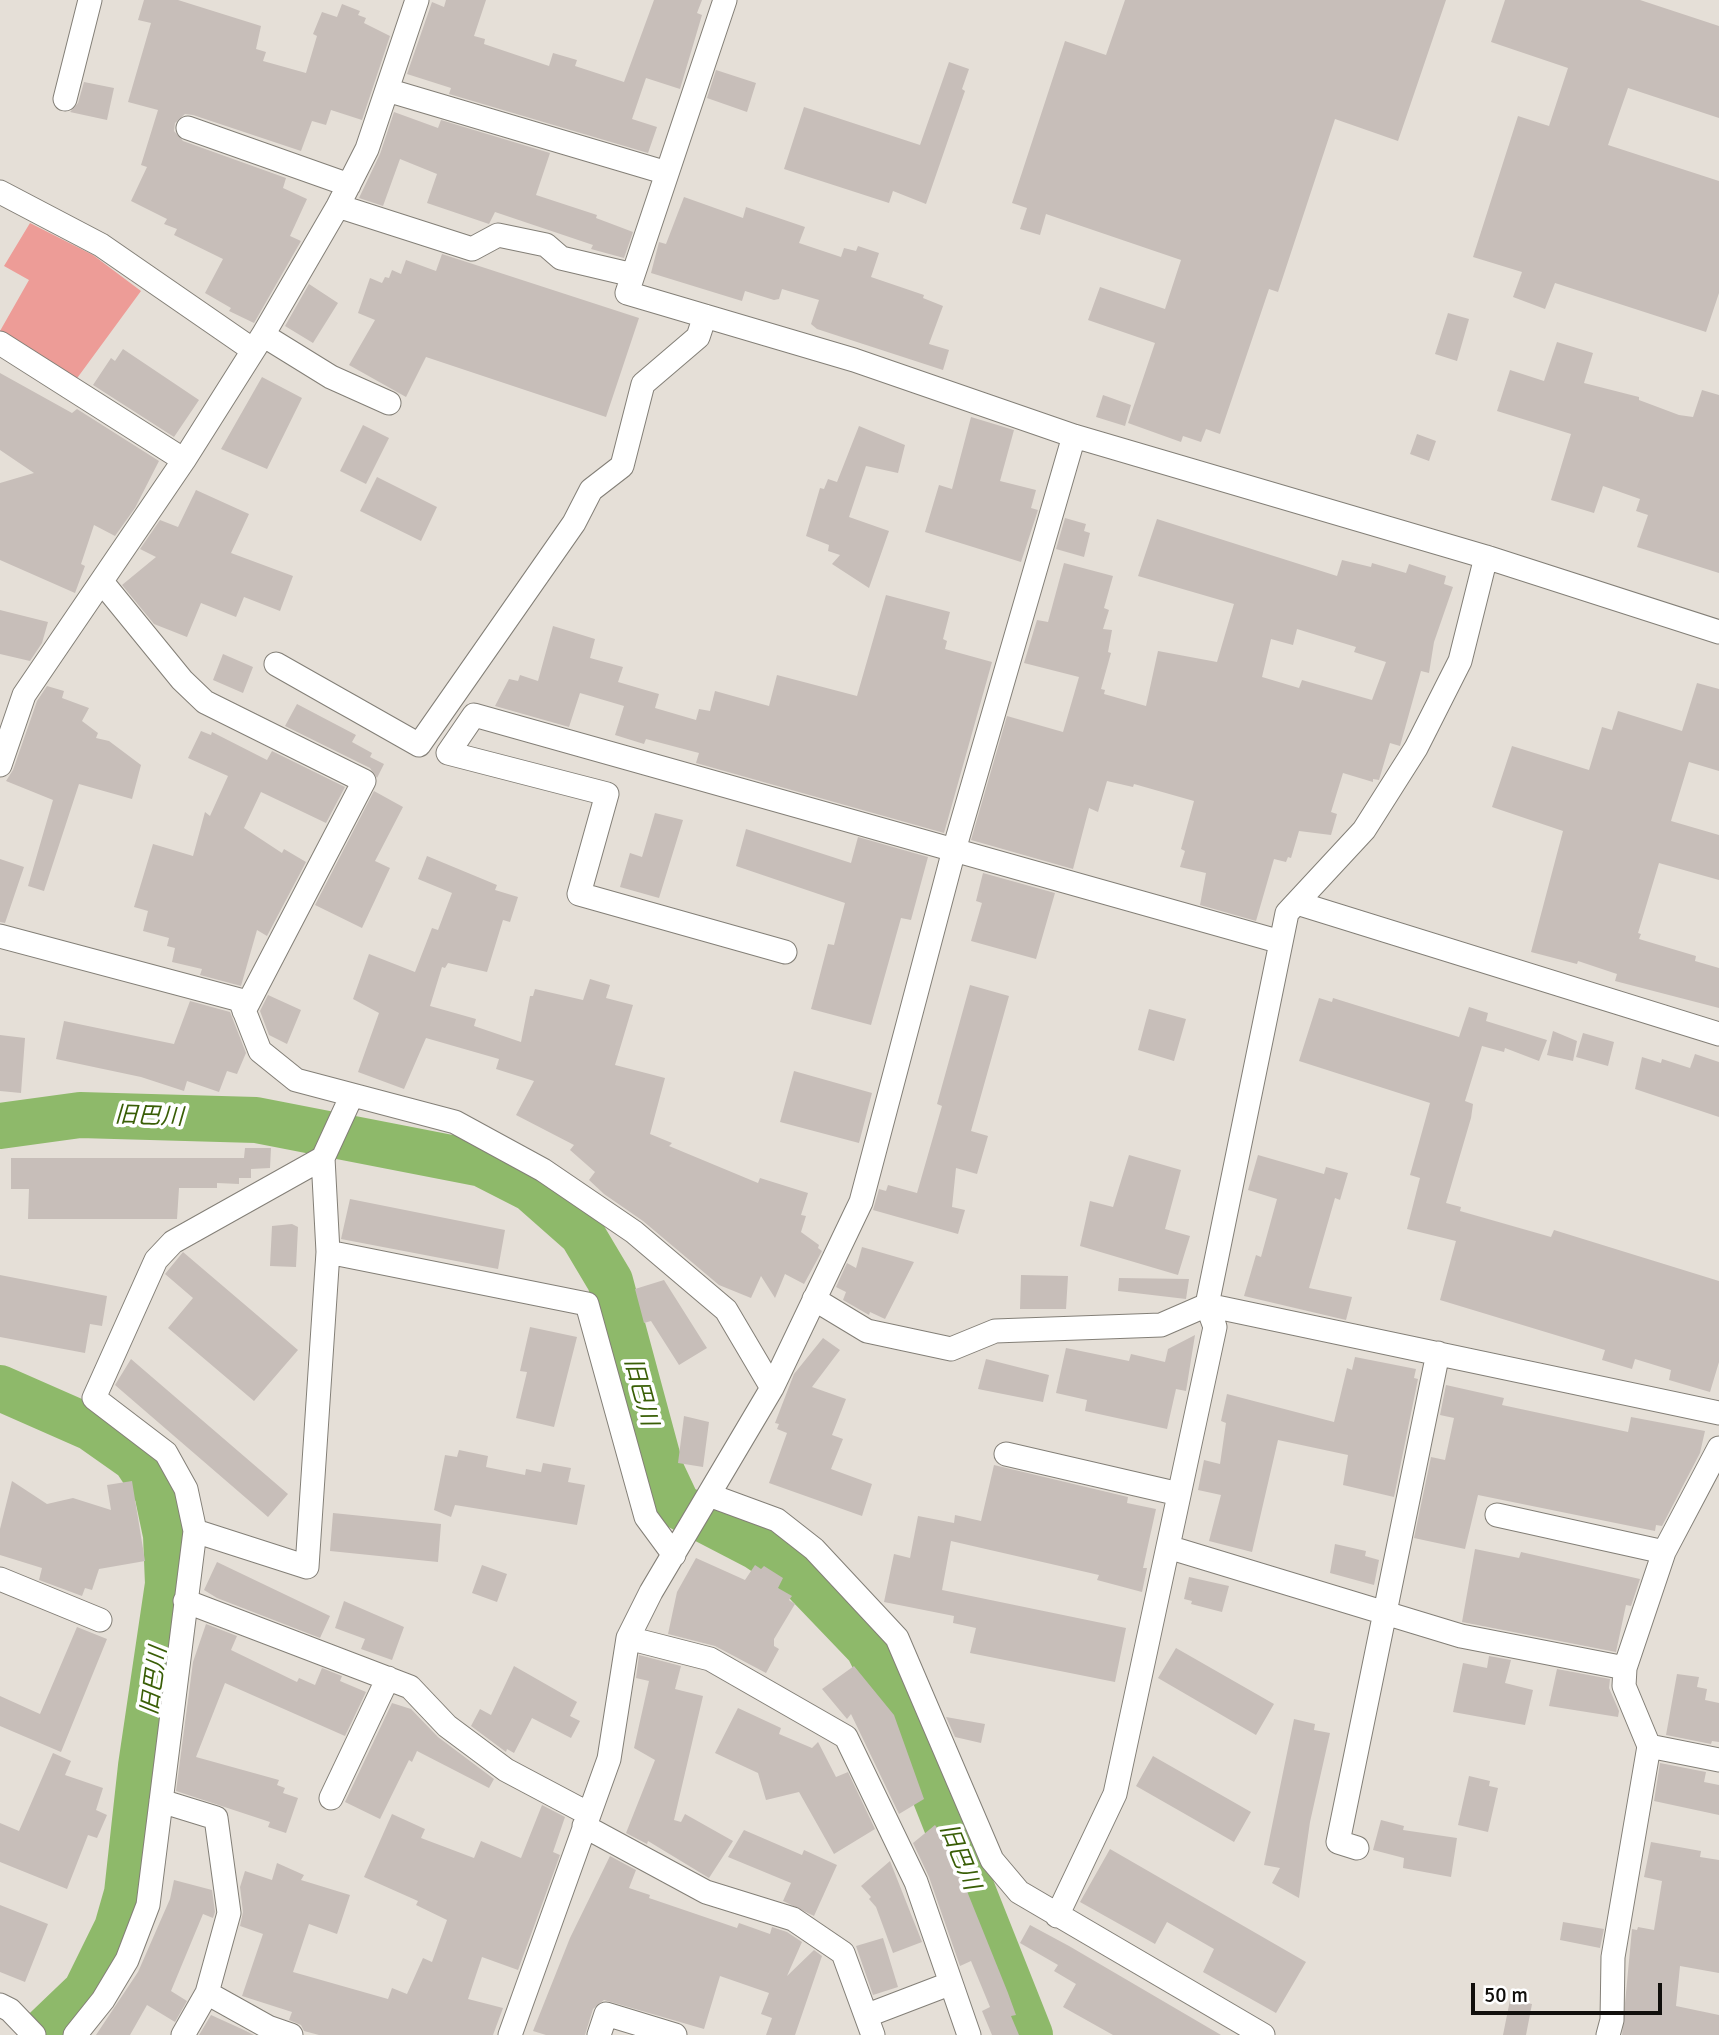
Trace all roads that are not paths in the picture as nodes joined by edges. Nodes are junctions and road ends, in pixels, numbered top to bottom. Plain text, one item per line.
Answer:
1 (90, 0) edge
2 (417, 0) edge
3 (726, 0) edge
4 (387, 90) junction
5 (65, 99) dead end
6 (188, 128) dead end
7 (667, 173) junction
8 (349, 185) junction
9 (0, 192) edge
10 (338, 206) junction
11 (634, 275) junction
12 (705, 316) junction
13 (0, 343) edge
14 (258, 343) junction
15 (388, 403) dead end
16 (1074, 436) junction
17 (184, 460) junction
18 (1486, 557) junction
19 (102, 582) junction
20 (1719, 632) edge
21 (276, 664) dead end
22 (0, 765) edge
23 (954, 850) junction
24 (1297, 903) junction
25 (0, 936) edge
26 (1281, 942) junction
27 (785, 952) dead end
28 (244, 1011) junction
29 (1719, 1034) edge
30 (352, 1095) junction
31 (323, 1158) junction
32 (328, 1252) junction
33 (814, 1299) junction
34 (1207, 1305) junction
35 (1438, 1353) junction
36 (772, 1388) junction
37 (1719, 1413) edge
38 (1719, 1448) edge
39 (1006, 1454) dead end
40 (1179, 1494) junction
41 (705, 1501) junction
42 (1497, 1515) dead end
43 (195, 1531) junction
44 (1168, 1547) junction
45 (1664, 1552) junction
46 (674, 1555) junction
47 (0, 1580) edge
48 (185, 1601) junction
49 (1384, 1612) junction
50 (100, 1620) dead end
51 (628, 1638) junction
52 (1625, 1668) junction
53 (388, 1678) junction
54 (1648, 1746) junction
55 (1719, 1760) edge
56 (331, 1798) dead end
57 (161, 1801) junction
58 (587, 1820) junction
59 (1357, 1848) dead end
60 (1057, 1916) junction
61 (949, 1984) junction
62 (207, 1993) junction
63 (5, 2008) edge
64 (871, 2025) edge
65 (34, 2035) edge
66 (75, 2035) edge
67 (183, 2035) edge
68 (290, 2035) edge
69 (510, 2035) edge
70 (599, 2035) edge
71 (675, 2035) edge
72 (969, 2035) edge
73 (1263, 2035) edge
74 (1608, 2035) edge

1 - 5 street
2 - 4 street
3 - 7 street
4 - 7 street
4 - 8 street
6 - 8 street
7 - 11 street
8 - 10 street
9 - 14 street
10 - 11 street
10 - 14 street
11 - 12 street
12 - 16 street
12 - 21 street
13 - 17 street
14 - 15 street
14 - 17 street
16 - 18 street
16 - 23 street
17 - 19 street
18 - 20 street
18 - 24 street
19 - 22 street
19 - 28 street
23 - 26 street
23 - 27 street
23 - 33 street
24 - 26 street
24 - 29 street
25 - 28 street
26 - 34 street
28 - 30 street
30 - 31 street
30 - 36 street
31 - 32 street
31 - 43 street
32 - 43 street
32 - 46 street
33 - 34 street
33 - 36 street
34 - 35 street
34 - 40 street
35 - 37 street
35 - 49 street
36 - 41 street
38 - 45 street
39 - 40 street
40 - 44 street
41 - 46 street
41 - 60 street
42 - 45 street
43 - 48 street
44 - 49 street
44 - 60 street
45 - 52 street
46 - 51 street
47 - 50 street
48 - 53 street
48 - 57 street
49 - 52 street
49 - 59 street
51 - 58 street
51 - 61 street
52 - 54 street
53 - 56 street
53 - 58 street
54 - 55 street
54 - 74 street
57 - 62 street
57 - 66 street
58 - 64 street
58 - 69 street
60 - 73 street
61 - 64 street
61 - 72 street
62 - 67 street
62 - 68 street
63 - 65 street
70 - 71 street

